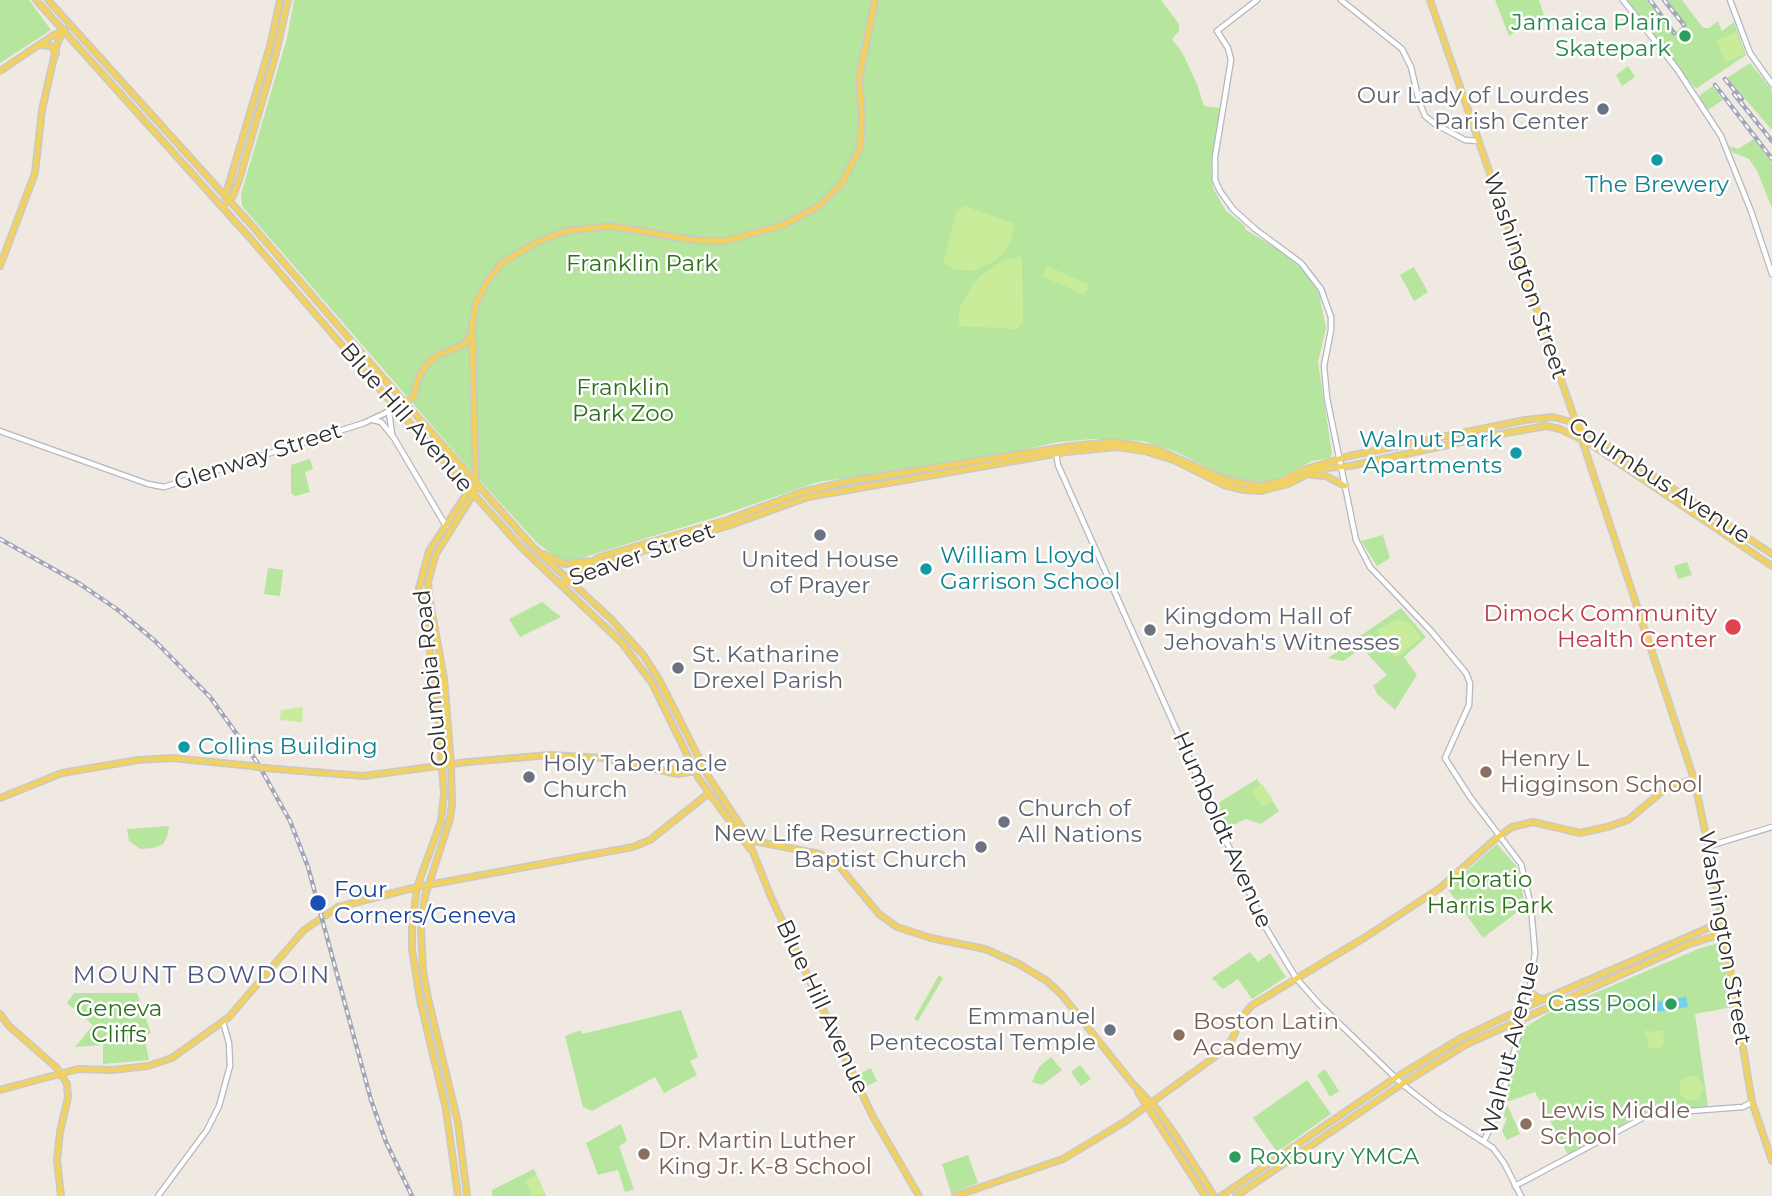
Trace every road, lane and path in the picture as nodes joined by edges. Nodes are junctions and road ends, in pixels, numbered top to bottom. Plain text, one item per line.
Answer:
1 (280, 0) edge
2 (288, 0) edge
3 (875, 0) edge
4 (1257, 0) edge
5 (1341, 0) edge
6 (1430, 0) edge
7 (1623, 0) edge
8 (1730, 0) edge
9 (41, 1) edge
10 (70, 26) junction
11 (64, 31) junction
12 (39, 45) junction
13 (55, 54) junction
14 (266, 59) junction
15 (273, 64) junction
16 (0, 71) edge
17 (1772, 84) edge
18 (1478, 141) junction
19 (227, 198) junction
20 (222, 207) junction
21 (1769, 252) edge
22 (0, 266) edge
23 (1772, 274) edge
24 (472, 332) junction
25 (455, 349) junction
26 (472, 361) junction
27 (405, 403) junction
28 (393, 409) junction
29 (372, 420) junction
30 (1576, 424) junction
31 (0, 431) edge
32 (394, 438) junction
33 (1581, 439) junction
34 (1056, 451) junction
35 (1338, 459) junction
36 (1340, 467) junction
37 (1305, 475) junction
38 (476, 484) junction
39 (1345, 486) junction
40 (469, 490) junction
41 (474, 495) junction
42 (446, 526) junction
43 (532, 546) junction
44 (1772, 554) edge
45 (600, 557) junction
46 (1772, 566) edge
47 (586, 571) junction
48 (567, 580) junction
49 (561, 585) junction
50 (584, 594) junction
51 (700, 761) junction
52 (691, 764) junction
53 (451, 765) junction
54 (443, 766) junction
55 (704, 767) junction
56 (667, 770) junction
57 (694, 771) junction
58 (1694, 779) junction
59 (709, 793) junction
60 (0, 798) edge
61 (1772, 827) edge
62 (737, 833) junction
63 (1500, 836) junction
64 (749, 840) junction
65 (1709, 846) junction
66 (752, 851) junction
67 (428, 886) junction
68 (417, 887) junction
69 (1722, 922) junction
70 (1724, 933) junction
71 (1296, 978) junction
72 (1529, 991) junction
73 (1545, 999) junction
74 (1526, 1007) junction
75 (0, 1014) edge
76 (1523, 1018) junction
77 (223, 1022) junction
78 (1509, 1025) junction
79 (1518, 1034) junction
80 (61, 1073) junction
81 (1395, 1078) junction
82 (1402, 1084) junction
83 (0, 1090) edge
84 (1752, 1102) junction
85 (1149, 1105) junction
86 (1484, 1141) junction
87 (1772, 1161) edge
88 (1515, 1186) junction
89 (61, 1196) edge
90 (158, 1196) edge
91 (458, 1196) edge
92 (467, 1196) edge
93 (919, 1196) edge
94 (955, 1196) edge
95 (1205, 1196) edge
96 (1214, 1196) edge
97 (1221, 1196) edge
98 (1236, 1196) edge
99 (1521, 1196) edge

1 - 14 main road
2 - 15 main road
3 - 24 main road
4 - 35 street, Walnut Avenue
5 - 18 street
6 - 18 main road, Washington Street
7 - 21 street
8 - 17 street
9 - 10 main road, Blue Hill Avenue
9 - 11 main road, Blue Hill Avenue
10 - 11 main road
10 - 19 main road, Blue Hill Avenue
11 - 12 main road
11 - 13 main road
11 - 20 main road, Blue Hill Avenue
12 - 13 main road
12 - 16 main road
13 - 22 main road
14 - 15 main road
14 - 19 main road
15 - 19 main road
18 - 30 main road, Washington Street
19 - 20 main road
19 - 27 main road, Blue Hill Avenue
20 - 28 main road, Blue Hill Avenue
21 - 23 street
24 - 25 main road
24 - 26 main road
25 - 26 main road
25 - 27 main road
26 - 38 main road
27 - 28 main road
27 - 38 main road, Blue Hill Avenue
28 - 29 street, Glenway Street
28 - 32 street
28 - 40 main road, Blue Hill Avenue
29 - 31 street, Glenway Street
29 - 32 street
30 - 33 main road, Washington Street
30 - 35 main road, Columbus Avenue
30 - 44 main road, Columbus Avenue
32 - 42 street
33 - 36 main road, Columbus Avenue
33 - 46 main road, Columbus Avenue
33 - 58 main road, Washington Street
34 - 35 main road, Seaver Street
34 - 37 main road, Seaver Street
34 - 45 main road, Seaver Street
34 - 47 main road, Seaver Street
34 - 71 street, Humboldt Avenue
35 - 36 street, Walnut Avenue
36 - 37 main road, Seaver Street
36 - 39 street, Walnut Avenue
37 - 39 main road
38 - 40 main road, Columbia Road
38 - 41 main road, Columbia Road
38 - 43 main road, Blue Hill Avenue
39 - 63 street, Walnut Avenue
40 - 41 main road, Blue Hill Avenue
40 - 42 main road, Columbia Road
41 - 49 main road, Blue Hill Avenue
41 - 53 main road, Columbia Road
42 - 54 main road, Columbia Road
43 - 45 main road
43 - 48 main road, Blue Hill Avenue
45 - 48 main road, Seaver Street
47 - 48 main road, Seaver Street
47 - 50 main road
48 - 49 main road, Seaver Street
48 - 50 main road, Blue Hill Avenue
49 - 52 main road, Blue Hill Avenue
50 - 51 main road, Blue Hill Avenue
51 - 52 main road
51 - 55 main road, Blue Hill Avenue
52 - 56 main road
52 - 57 main road, Blue Hill Avenue
53 - 54 main road
53 - 56 main road
53 - 67 main road, Columbia Road
54 - 60 main road, bridge
54 - 68 main road, Columbia Road
55 - 57 main road
55 - 64 main road, Blue Hill Avenue
56 - 57 main road
57 - 59 main road, Blue Hill Avenue
58 - 63 main road
58 - 65 main road, Washington Street
59 - 62 main road, Blue Hill Avenue
59 - 67 main road
61 - 65 street
62 - 64 main road
62 - 66 main road, Blue Hill Avenue
63 - 71 main road
63 - 72 street, Walnut Avenue
64 - 66 main road, Blue Hill Avenue
64 - 85 main road
65 - 69 main road, Washington Street
66 - 93 main road, Blue Hill Avenue
67 - 68 main road
67 - 92 main road, Columbia Road
68 - 77 main road
68 - 91 main road, Columbia Road
69 - 70 main road, Washington Street
69 - 73 main road
70 - 76 main road
70 - 84 main road, Washington Street
71 - 81 street, Humboldt Avenue
71 - 85 main road
72 - 73 main road
72 - 74 street, Walnut Avenue
73 - 74 main road
74 - 76 street, Walnut Avenue
74 - 81 main road
75 - 80 main road
76 - 78 main road
76 - 79 street, Walnut Avenue
77 - 80 main road
77 - 90 street
78 - 79 main road
78 - 82 main road
79 - 86 street, Walnut Avenue
80 - 83 main road
80 - 89 main road
81 - 82 street, Humboldt Avenue
81 - 97 main road
82 - 86 street, Humboldt Avenue
82 - 98 main road
84 - 87 main road, Washington Street
84 - 88 street
85 - 94 main road
85 - 95 main road
85 - 96 main road
86 - 88 street, Walnut Avenue
88 - 99 street, Walnut Avenue

